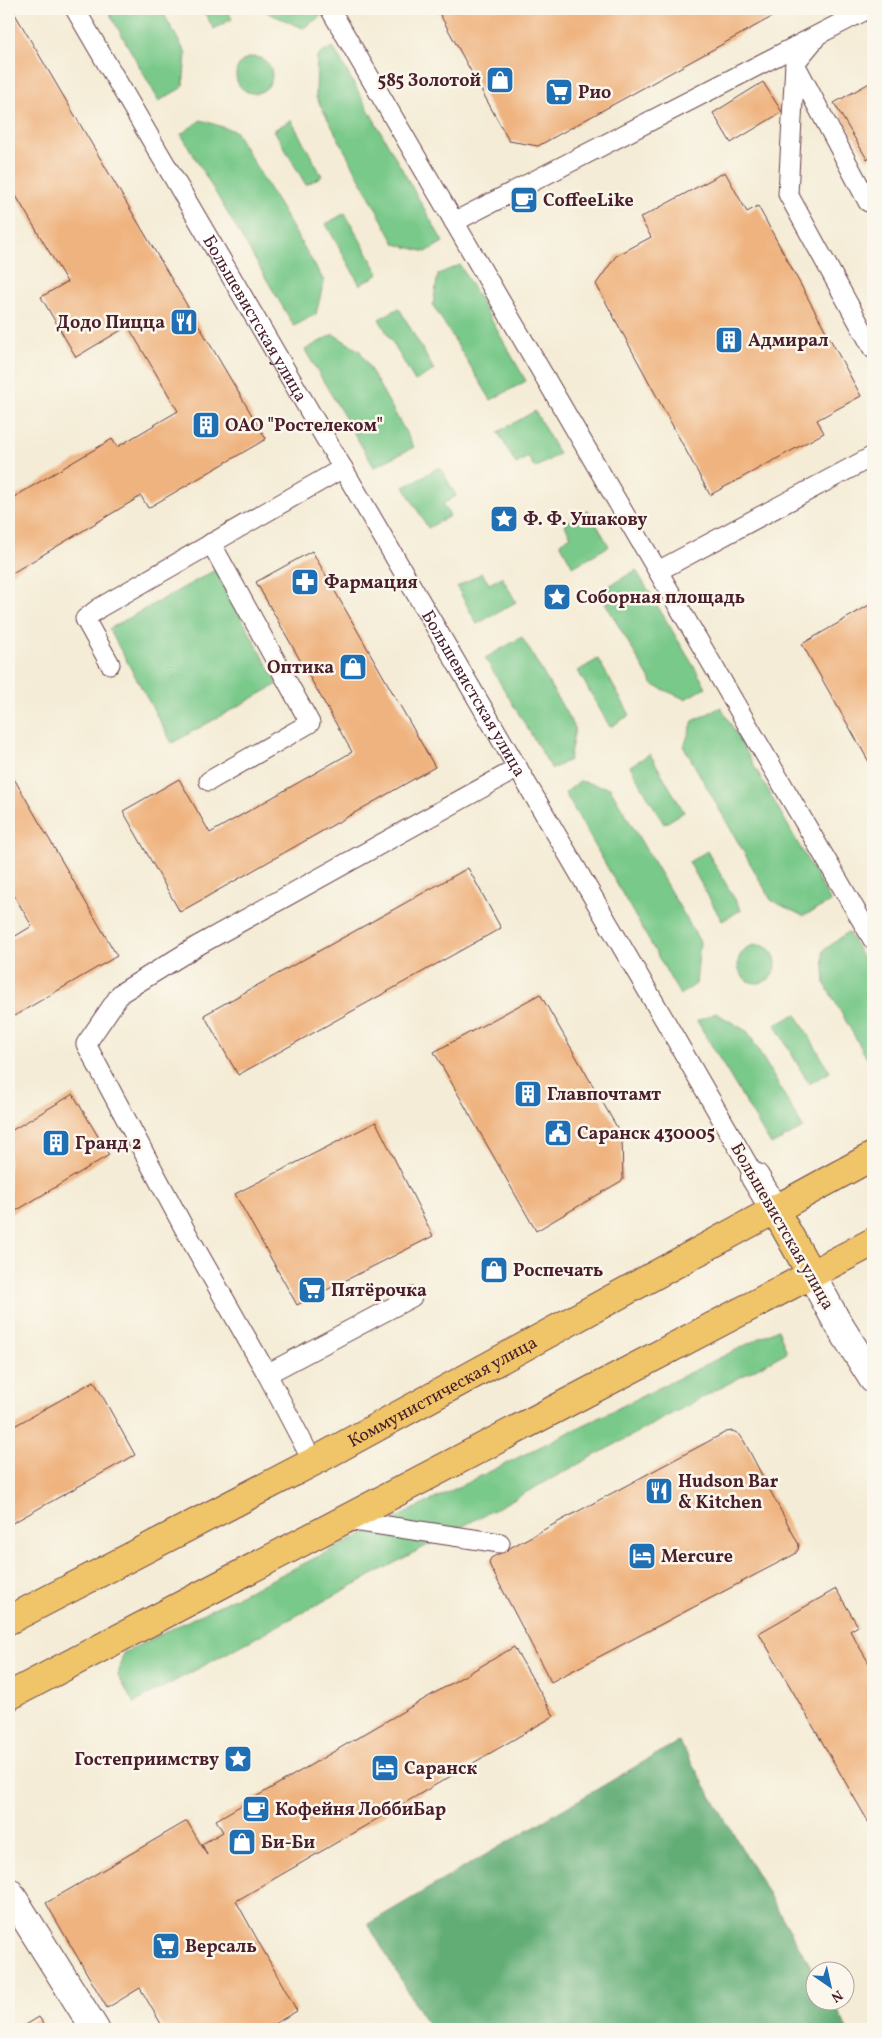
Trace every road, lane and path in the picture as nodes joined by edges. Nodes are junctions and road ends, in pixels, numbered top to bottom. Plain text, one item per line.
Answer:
1 (75, 9) edge
2 (330, 9) edge
3 (868, 9) edge
4 (821, 32) junction
5 (795, 63) junction
6 (873, 198) edge
7 (454, 222) junction
8 (873, 349) edge
9 (873, 456) edge
10 (343, 468) junction
11 (211, 544) junction
12 (658, 570) junction
13 (110, 664) dead end
14 (518, 768) junction
15 (209, 781) dead end
16 (873, 940) edge
17 (873, 1156) edge
18 (755, 1177) joint
19 (775, 1210) junction
20 (873, 1242) edge
21 (811, 1274) junction
22 (412, 1297) dead end
23 (267, 1374) junction
24 (873, 1379) edge
25 (313, 1462) junction
26 (347, 1520) junction
27 (500, 1543) dead end
28 (9, 1620) edge
29 (9, 1696) edge
30 (9, 1892) edge
31 (95, 2029) edge

1 - 10 lane, Большевистская улица
2 - 7 lane
3 - 4 lane
4 - 5 lane
4 - 7 lane
5 - 6 lane
5 - 8 lane
7 - 12 lane
9 - 12 lane
10 - 11 lane
10 - 14 lane, Большевистская улица
11 - 13 lane
11 - 15 lane
12 - 16 lane
14 - 18 lane, Большевистская улица
14 - 23 lane
17 - 19 main road, Коммунистическая улица
18 - 19 street, Большевистская улица
19 - 21 main road, Большевистская улица
19 - 25 main road, Коммунистическая улица
20 - 21 main road
21 - 24 street, Большевистская улица
21 - 26 main road
22 - 23 lane
23 - 25 lane
25 - 28 main road, Коммунистическая улица
26 - 27 lane
26 - 29 main road
30 - 31 street

